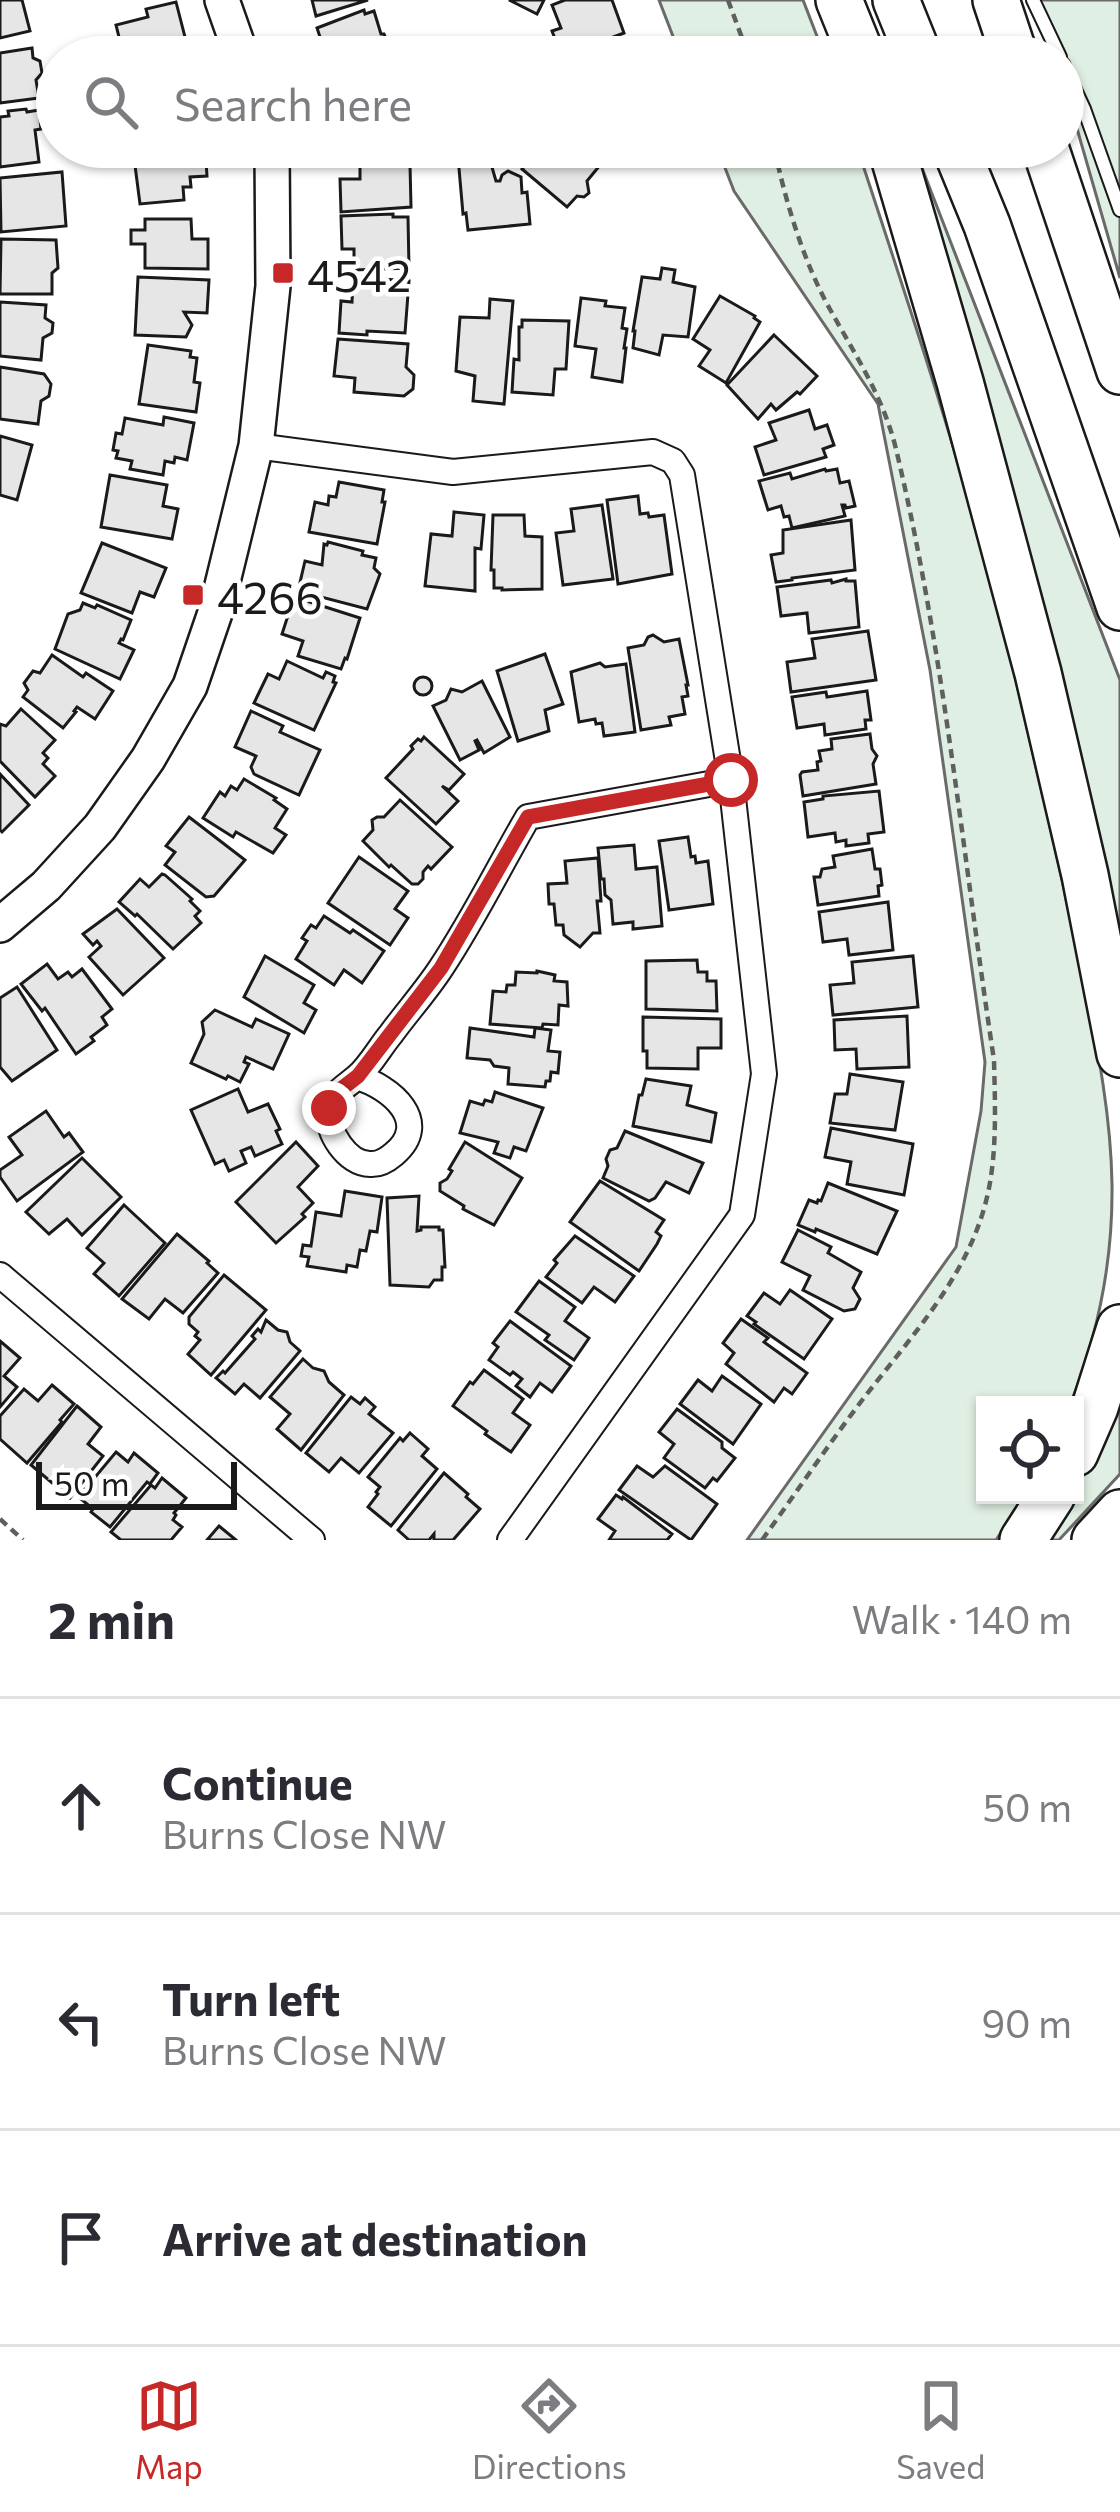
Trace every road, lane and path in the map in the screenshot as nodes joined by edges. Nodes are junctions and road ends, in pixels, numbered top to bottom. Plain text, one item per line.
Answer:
1 (221, 0) edge
2 (728, 0) edge
3 (839, 0) edge
4 (896, 0) edge
5 (996, 0) edge
6 (1033, 0) edge
7 (234, 36) edge
8 (741, 36) edge
9 (854, 36) edge
10 (911, 36) edge
11 (1008, 36) edge
12 (1050, 36) edge
13 (1084, 109) edge
14 (272, 168) edge
15 (780, 168) edge
16 (897, 168) edge
17 (964, 168) edge
18 (1052, 168) edge
19 (1120, 210) edge
20 (1120, 371) edge
21 (256, 446) junction
22 (1120, 607) edge
23 (731, 780) junction
24 (0, 925) edge
25 (1120, 1054) edge
26 (358, 1076) dead end
27 (0, 1275) edge
28 (1120, 1328) edge
29 (1084, 1432) edge
30 (1046, 1504) edge
31 (1120, 1514) edge
32 (0, 1519) edge
33 (23, 1540) edge
34 (312, 1540) edge
35 (510, 1540) edge
36 (761, 1540) edge
37 (1023, 1540) edge
38 (1095, 1540) edge

1 - 7 street
2 - 8 path
3 - 9 highway
4 - 10 highway
5 - 11 highway
6 - 12 lane
13 - 19 lane
14 - 21 street
15 - 36 path
16 - 25 highway
17 - 22 highway
18 - 20 highway
21 - 23 street
21 - 24 street
23 - 26 street
23 - 35 street
27 - 34 street
28 - 29 highway
30 - 37 highway
31 - 38 highway
32 - 33 path

